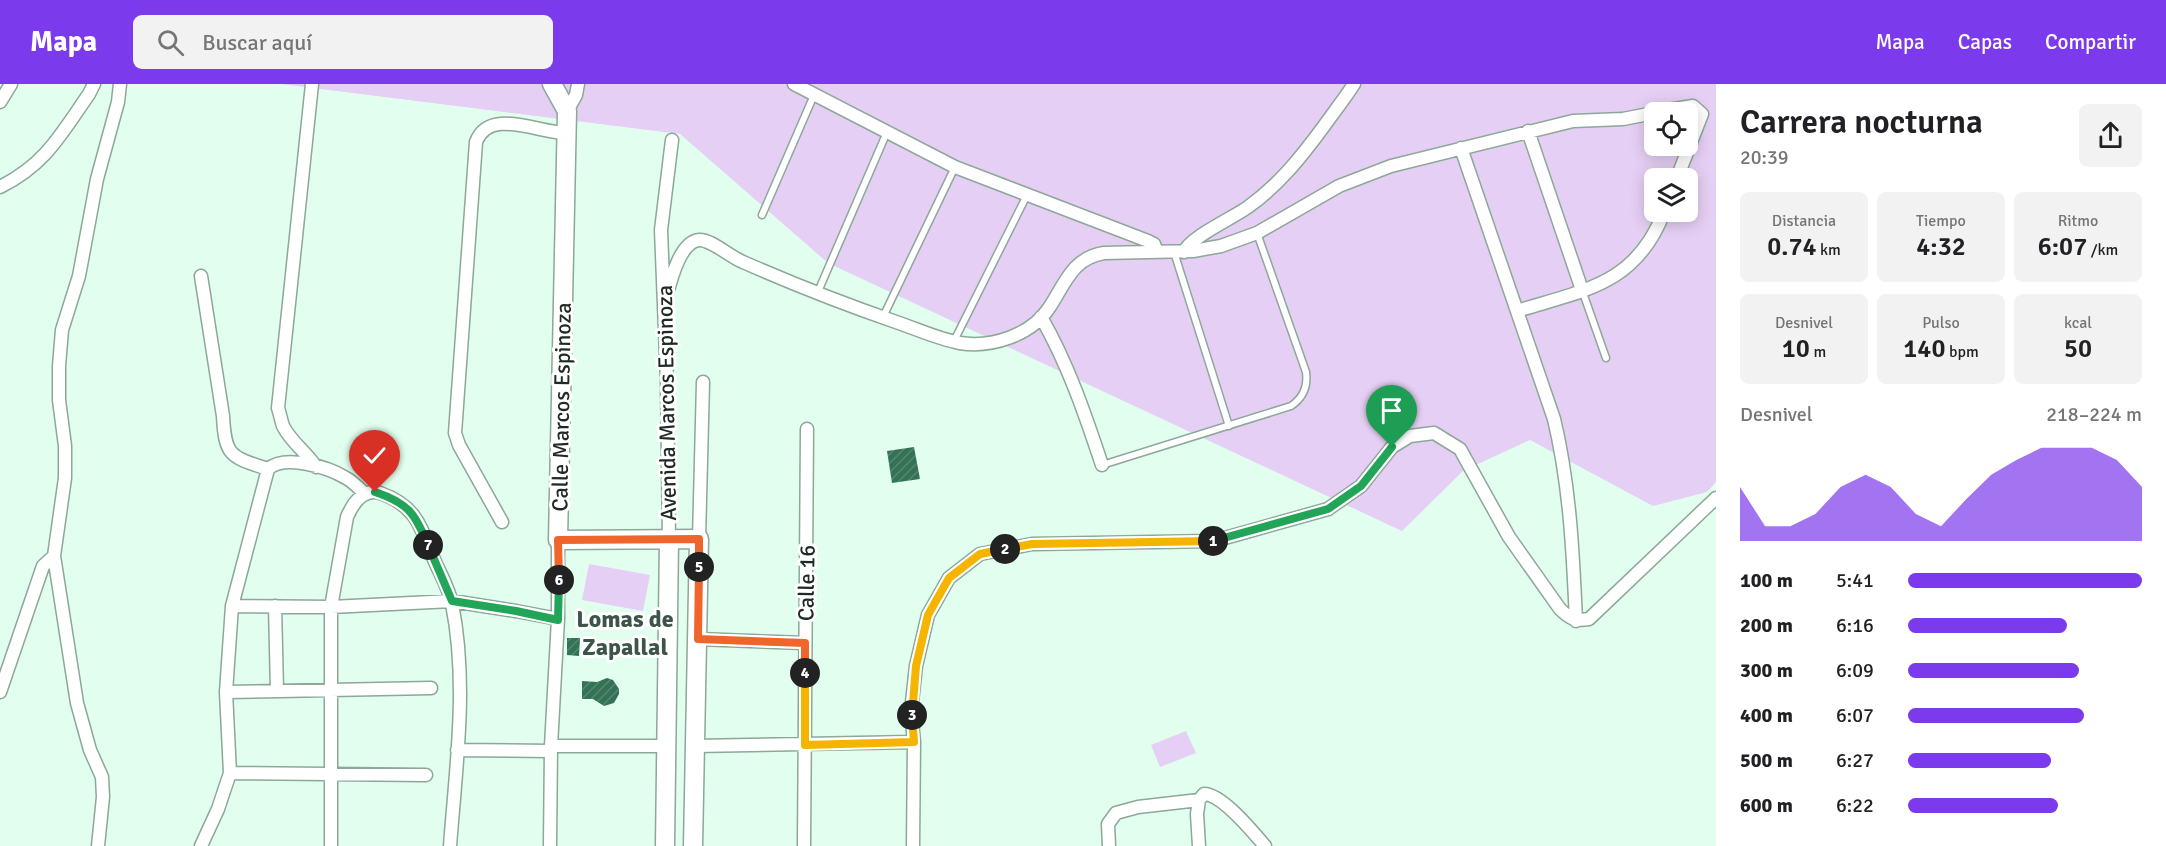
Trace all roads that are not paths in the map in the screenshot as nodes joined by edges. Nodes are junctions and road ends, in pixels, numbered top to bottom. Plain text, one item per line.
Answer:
1 (10, 84) edge
2 (94, 84) edge
3 (120, 84) edge
4 (312, 84) edge
5 (552, 84) edge
6 (578, 84) edge
7 (794, 84) edge
8 (1354, 84) edge
9 (814, 94) junction
10 (0, 102) edge
11 (567, 111) junction
12 (1698, 111) edge
13 (1644, 114) edge
14 (1698, 124) edge
15 (1528, 131) junction
16 (887, 132) junction
17 (567, 134) junction
18 (672, 140) dead end
19 (1461, 148) junction
20 (956, 167) junction
21 (0, 187) edge
22 (1027, 194) junction
23 (762, 215) dead end
24 (1660, 222) edge
25 (1257, 233) junction
26 (1157, 252) junction
27 (1179, 252) junction
28 (201, 276) dead end
29 (1582, 290) junction
30 (817, 294) junction
31 (664, 305) junction
32 (1516, 311) junction
33 (883, 317) junction
34 (1041, 317) junction
35 (954, 341) junction
36 (1606, 358) dead end
37 (703, 382) dead end
38 (1229, 426) junction
39 (807, 429) dead end
40 (1102, 465) joint
41 (316, 467) junction
42 (268, 469) junction
43 (364, 494) junction
44 (1716, 498) edge
45 (502, 522) dead end
46 (699, 539) junction
47 (558, 540) junction
48 (669, 540) junction
49 (54, 556) junction
50 (452, 601) junction
51 (232, 606) junction
52 (275, 606) junction
53 (331, 607) junction
54 (558, 620) junction
55 (1576, 621) junction
56 (698, 639) junction
57 (805, 643) junction
58 (431, 688) dead end
59 (331, 690) junction
60 (277, 691) junction
61 (0, 692) edge
62 (226, 692) junction
63 (914, 742) junction
64 (805, 745) junction
65 (666, 746) junction
66 (695, 746) junction
67 (552, 748) junction
68 (457, 750) junction
69 (230, 773) junction
70 (331, 774) junction
71 (426, 776) dead end
72 (1199, 800) junction
73 (98, 846) edge
74 (201, 846) edge
75 (331, 846) edge
76 (450, 846) edge
77 (550, 846) edge
78 (665, 846) edge
79 (693, 846) edge
80 (804, 846) edge
81 (913, 846) edge
82 (1109, 846) edge
83 (1199, 846) edge
84 (1265, 846) edge

1 - 10 street
2 - 21 street
3 - 49 street
4 - 41 street
5 - 11 street
6 - 11 street
7 - 9 street
8 - 27 street
9 - 16 street
9 - 23 lane
11 - 17 street, Calle Marcos Espinoza
12 - 14 street
13 - 15 street
15 - 19 street
15 - 29 street
16 - 20 street
16 - 30 lane
17 - 45 street
17 - 47 street, Calle Marcos Espinoza
18 - 31 street, Avenida Marcos Espinoza
19 - 25 street
19 - 32 street
20 - 22 street
20 - 33 lane
22 - 26 street
22 - 35 lane
24 - 29 street
25 - 27 street
25 - 38 lane
26 - 27 street
26 - 34 street
27 - 38 lane
28 - 42 street
29 - 32 street
29 - 36 lane
30 - 31 street
30 - 33 street
31 - 48 street, Avenida Marcos Espinoza
32 - 55 street
33 - 35 street
34 - 35 street
34 - 40 street
37 - 46 street, Avenida Marcos Espinoza
38 - 40 lane
39 - 57 street, Calle 16
41 - 42 street
41 - 43 street
42 - 51 street
43 - 50 street
43 - 53 street
44 - 55 street
46 - 48 street
46 - 56 street, Avenida Marcos Espinoza
47 - 48 street
47 - 54 street, Calle Marcos Espinoza
48 - 65 street, Avenida Marcos Espinoza
49 - 61 street
49 - 73 street
50 - 53 street
50 - 54 street
50 - 68 street
51 - 52 street
51 - 62 street
52 - 53 street
52 - 60 street
53 - 59 street
54 - 67 street, Calle Marcos Espinoza
55 - 63 street
56 - 57 street
56 - 66 street, Avenida Marcos Espinoza
57 - 64 street, Calle 16
58 - 59 street
59 - 60 street
59 - 70 street
60 - 62 street
62 - 69 street
63 - 64 street
63 - 81 street
64 - 66 street
64 - 80 street, Calle 16
65 - 67 street
65 - 78 street, Avenida Marcos Espinoza
66 - 79 street, Avenida Marcos Espinoza
67 - 68 street
67 - 77 street, Calle Marcos Espinoza
68 - 76 street
69 - 70 street
69 - 74 street
70 - 71 street
70 - 75 street
72 - 82 street
72 - 83 street
72 - 84 street

